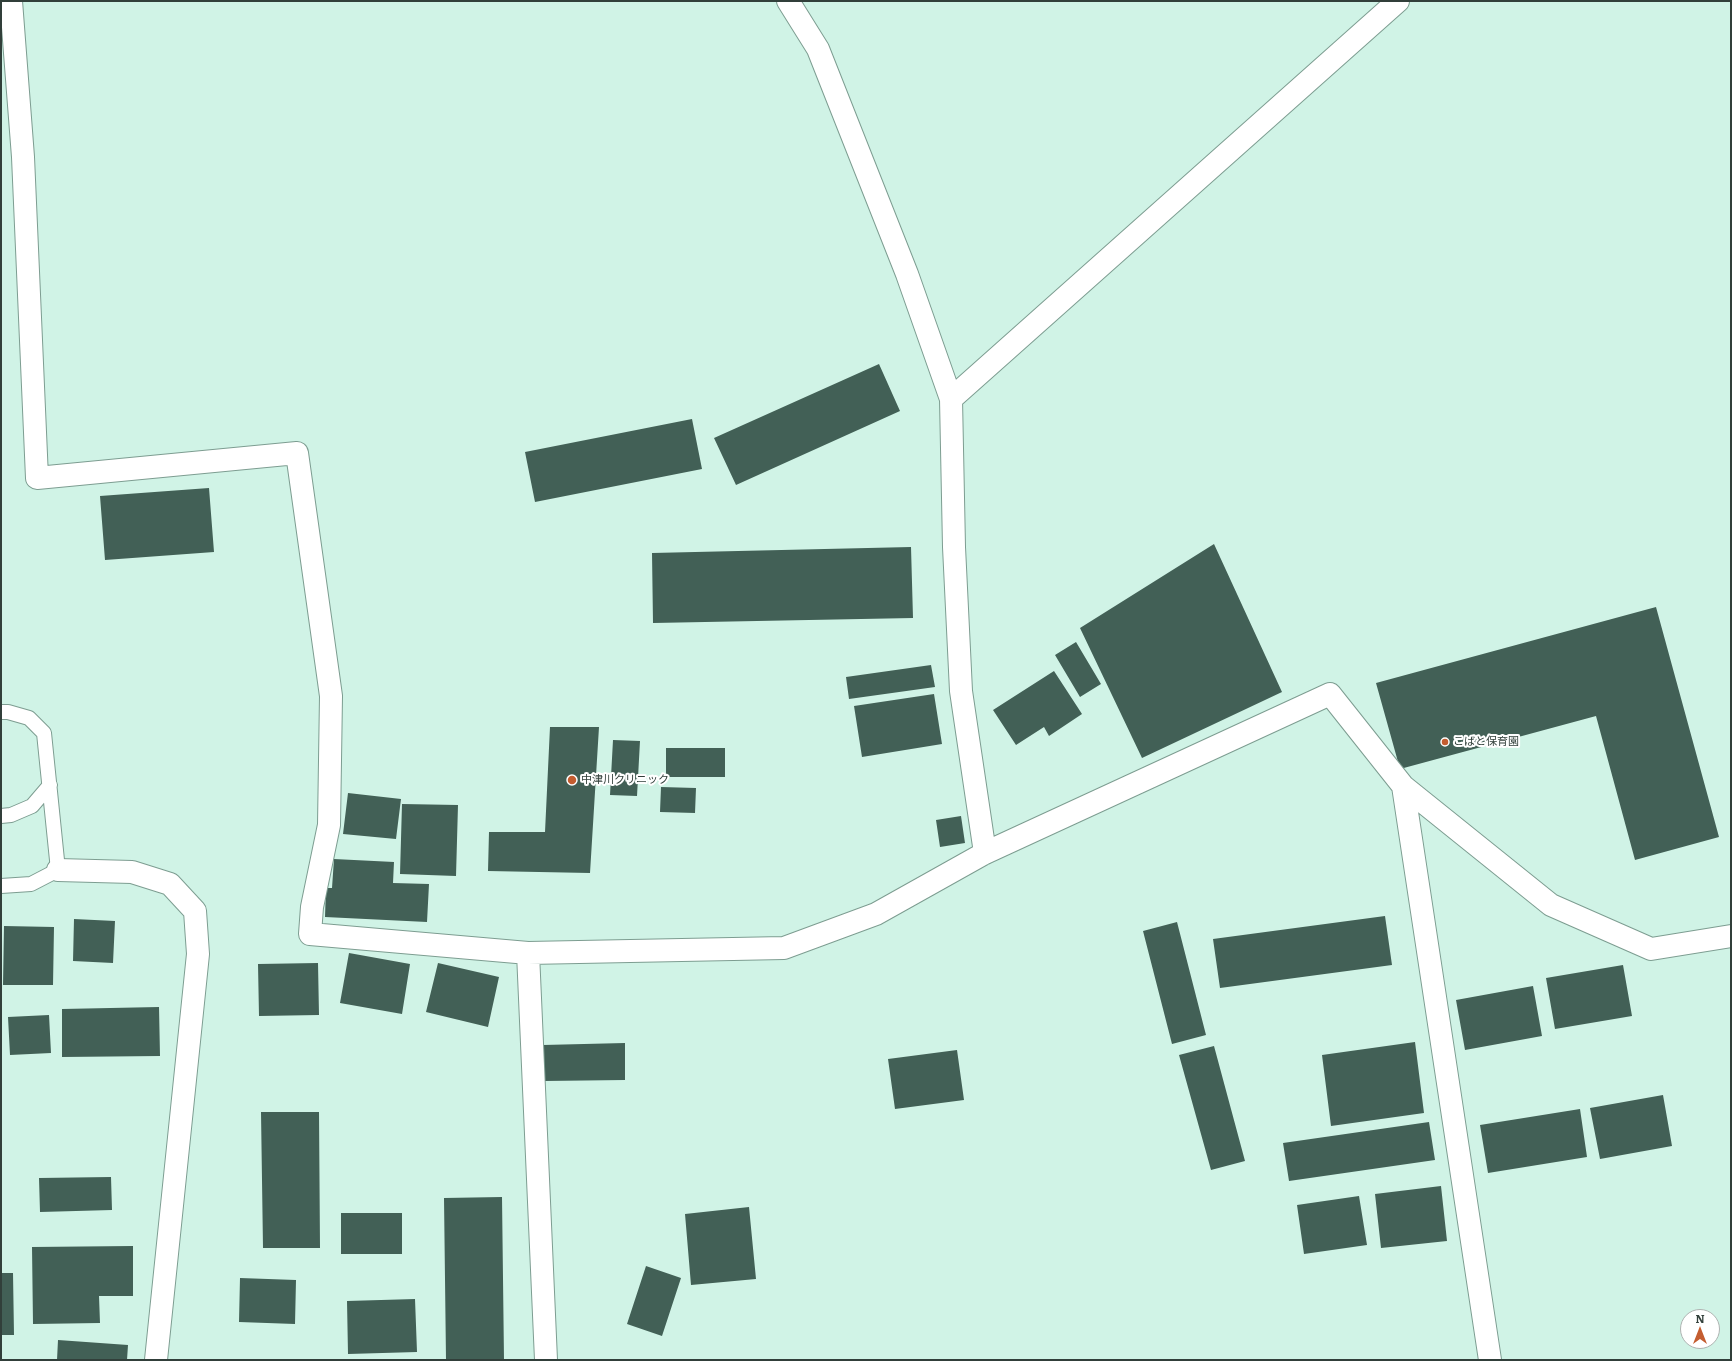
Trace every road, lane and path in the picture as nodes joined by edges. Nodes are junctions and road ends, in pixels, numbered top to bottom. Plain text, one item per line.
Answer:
1 (11, 1) edge
2 (788, 1) edge
3 (1398, 1) edge
4 (951, 398) junction
5 (1, 712) edge
6 (50, 785) junction
7 (1403, 786) junction
8 (1, 816) edge
9 (985, 853) junction
10 (58, 870) junction
11 (1, 886) edge
12 (1731, 936) edge
13 (528, 953) junction
14 (156, 1360) edge
15 (546, 1360) edge
16 (1490, 1360) edge

1 - 13 street
2 - 4 street
3 - 4 street
4 - 9 street
5 - 6 lane
6 - 8 lane
6 - 10 lane
7 - 9 street
7 - 12 street
7 - 16 street
9 - 13 street
10 - 11 lane
10 - 14 street
13 - 15 street

